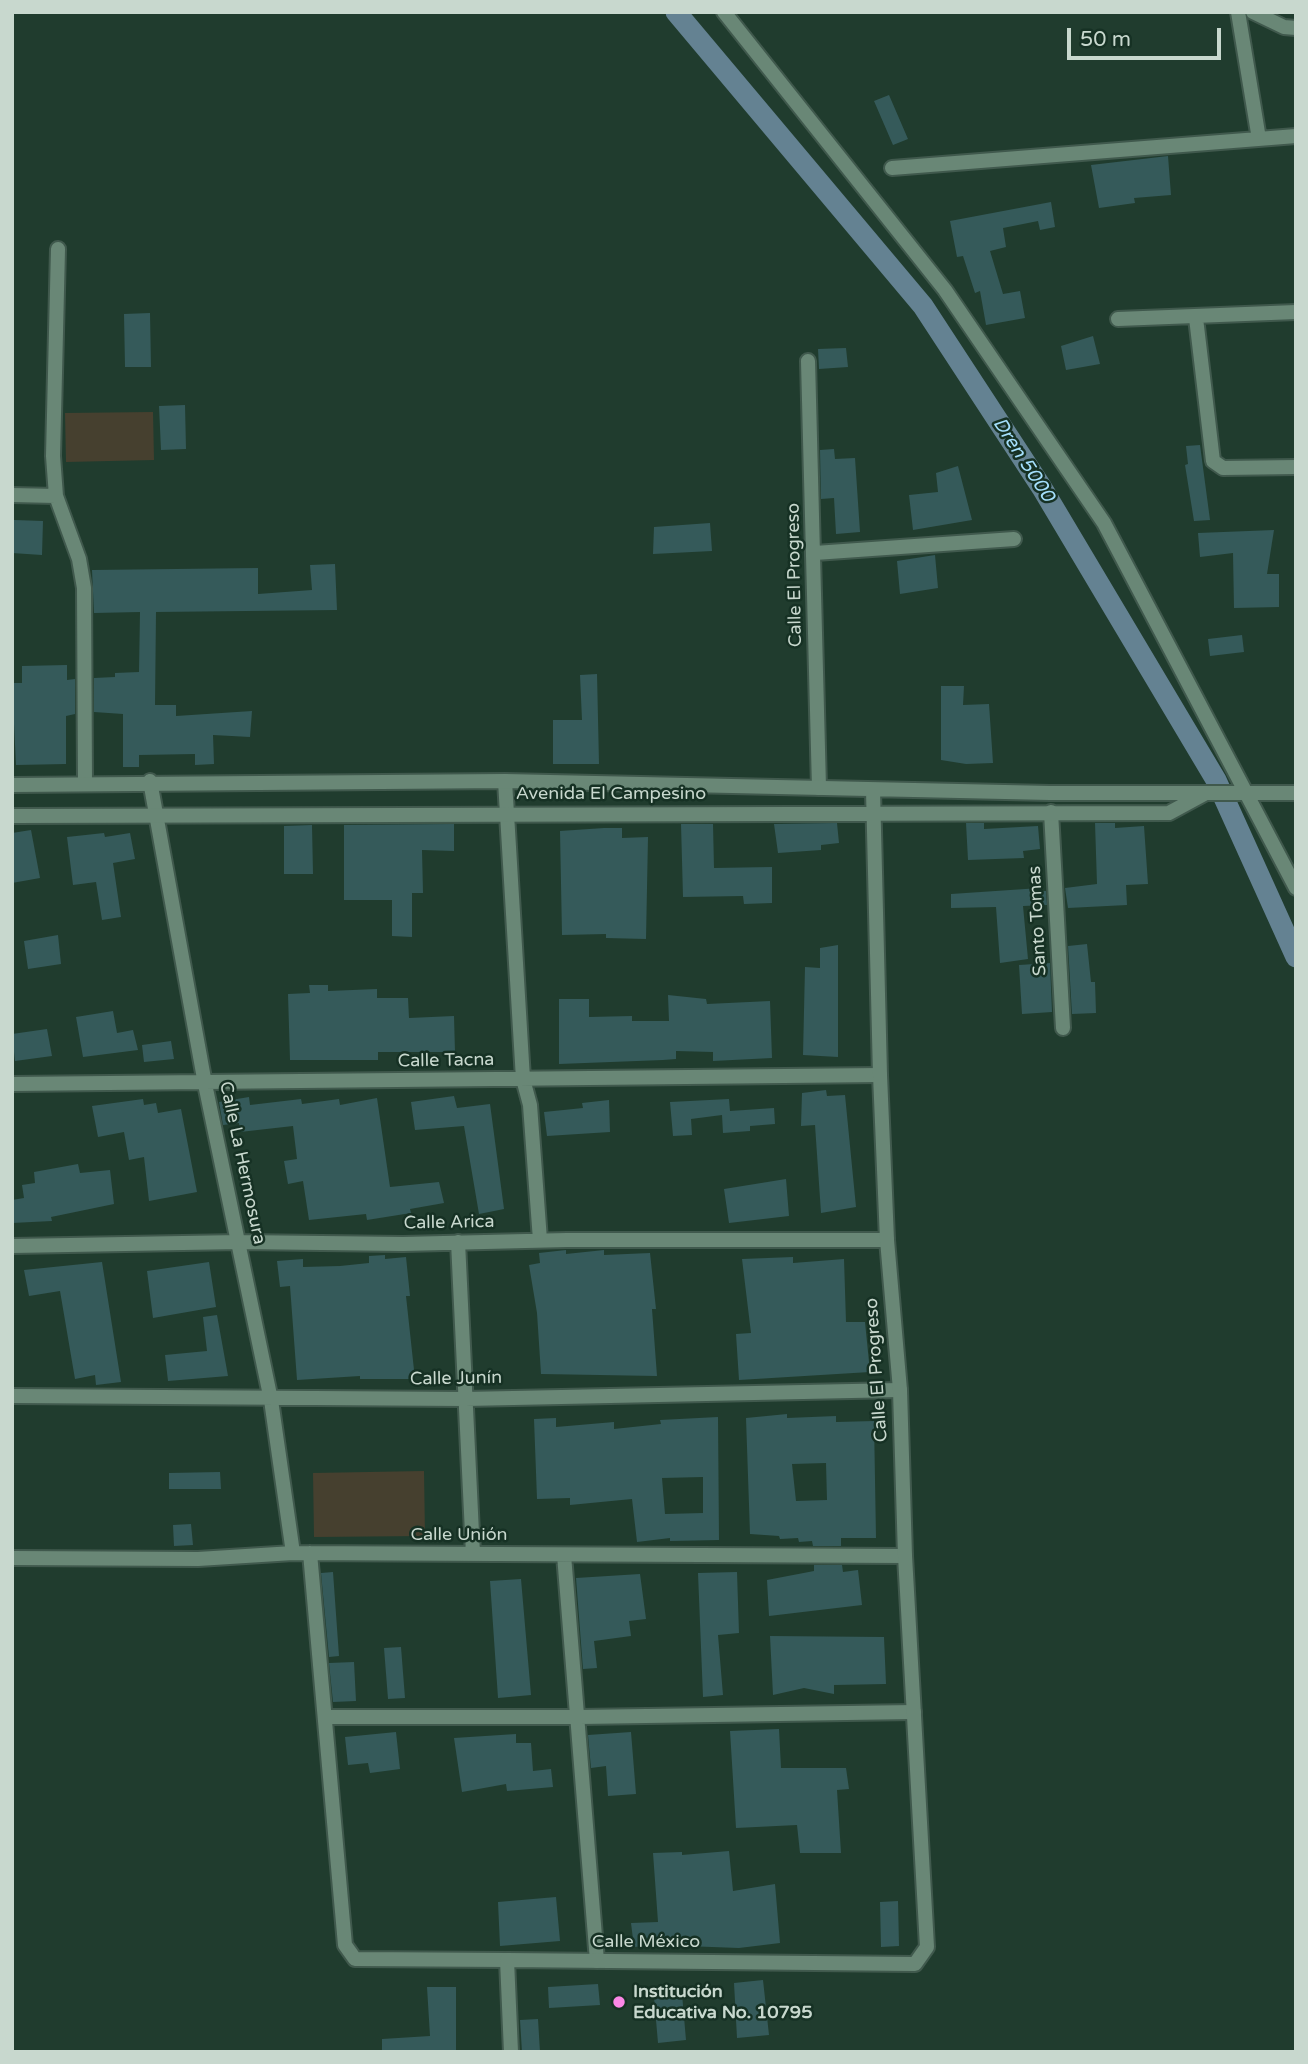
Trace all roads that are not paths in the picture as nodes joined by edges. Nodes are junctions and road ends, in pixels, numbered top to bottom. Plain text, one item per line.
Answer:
1 (724, 12) edge
2 (1238, 12) edge
3 (1253, 12) edge
4 (1296, 28) edge
5 (1296, 136) edge
6 (1259, 139) junction
7 (892, 168) dead end
8 (58, 249) dead end
9 (1296, 312) edge
10 (1196, 318) junction
11 (1118, 319) dead end
12 (808, 361) dead end
13 (1296, 467) edge
14 (12, 495) edge
15 (55, 496) junction
16 (1014, 539) dead end
17 (815, 553) junction
18 (150, 781) junction
19 (505, 781) junction
20 (85, 783) junction
21 (12, 785) edge
22 (819, 788) junction
23 (873, 790) junction
24 (1206, 793) junction
25 (1241, 793) junction
26 (1296, 793) edge
27 (874, 811) junction
28 (1051, 812) junction
29 (506, 813) junction
30 (156, 815) junction
31 (12, 816) edge
32 (1296, 888) edge
33 (1063, 1028) dead end
34 (880, 1074) junction
35 (523, 1079) junction
36 (12, 1084) edge
37 (205, 1084) junction
38 (540, 1240) junction
39 (887, 1240) junction
40 (240, 1242) junction
41 (458, 1242) junction
42 (12, 1246) edge
43 (900, 1390) junction
44 (12, 1396) edge
45 (465, 1399) junction
46 (271, 1400) junction
47 (293, 1552) junction
48 (310, 1553) junction
49 (473, 1554) junction
50 (564, 1555) junction
51 (905, 1556) junction
52 (12, 1558) edge
53 (914, 1712) junction
54 (326, 1717) junction
55 (580, 1717) junction
56 (927, 1947) joint
57 (507, 1960) junction
58 (597, 1961) junction
59 (511, 2052) edge

1 - 25 street
2 - 6 street
3 - 4 street
5 - 6 street
6 - 7 street
8 - 15 street
9 - 10 street
10 - 11 street
10 - 13 street
12 - 17 street, Calle El Progreso
14 - 15 street
15 - 20 street
16 - 17 street
17 - 22 street, Calle El Progreso
18 - 19 street, Avenida El Campesino
18 - 20 street, Avenida El Campesino
18 - 30 street, Calle La Hermosura
19 - 22 street, Avenida El Campesino
19 - 29 street
20 - 21 street, Avenida El Campesino
22 - 23 street, Avenida El Campesino
23 - 24 street, Avenida El Campesino
23 - 27 street, Calle El Progreso
24 - 25 street, Avenida El Campesino
24 - 28 street, Avenida El Campesino
25 - 26 street, Avenida El Campesino
25 - 32 street
27 - 28 street, Avenida El Campesino
27 - 29 street, Avenida El Campesino
27 - 34 street, Calle El Progreso
28 - 33 street, Santo Tomas
29 - 30 street, Avenida El Campesino
29 - 35 street
30 - 31 street, Avenida El Campesino
30 - 37 street, Calle La Hermosura
34 - 35 street, Calle Tacna
34 - 39 street, Calle El Progreso
35 - 37 street, Calle Tacna
35 - 38 street
36 - 37 street, Calle Tacna
37 - 40 street, Calle La Hermosura
38 - 39 street, Calle Arica
38 - 41 street, Calle Arica
39 - 43 street, Calle El Progreso
40 - 41 street, Calle Arica
40 - 42 street, Calle Arica
40 - 46 street, Calle La Hermosura
41 - 45 street
43 - 45 street, Calle Junín
43 - 51 street, Calle El Progreso
44 - 46 street, Calle Junín
45 - 46 street, Calle Junín
45 - 49 street
46 - 47 street, Calle La Hermosura
47 - 48 street, Calle Unión
47 - 52 street, Calle Unión
48 - 49 street, Calle Unión
48 - 54 street
49 - 50 street, Calle Unión
50 - 51 street, Calle Unión
50 - 55 street
51 - 53 street, Calle El Progreso
53 - 55 street
53 - 56 street, Calle El Progreso
54 - 55 street
54 - 57 street, Calle México
55 - 58 street
56 - 58 street, Calle México
57 - 58 street, Calle México
57 - 59 street

